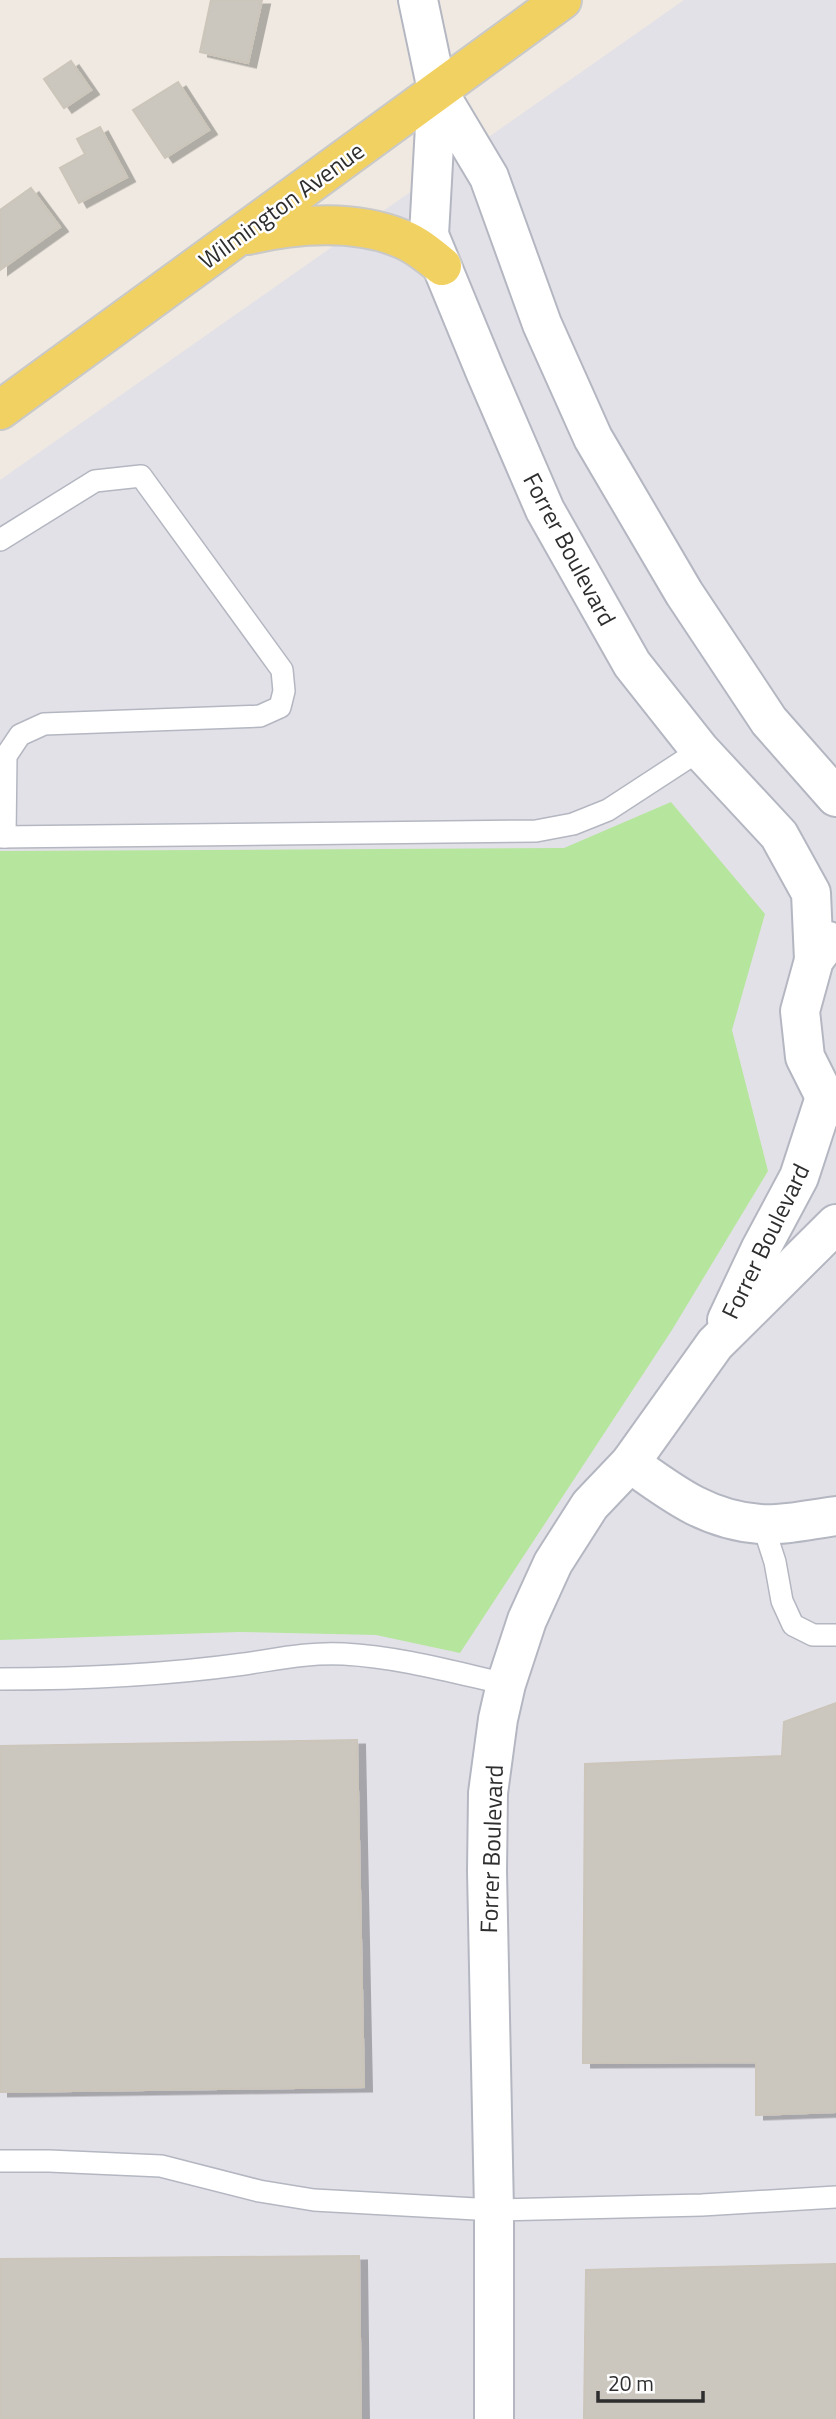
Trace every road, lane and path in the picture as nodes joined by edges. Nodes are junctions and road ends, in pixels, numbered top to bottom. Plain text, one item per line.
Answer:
1 (418, 0) edge
2 (562, 0) edge
3 (437, 90) junction
4 (239, 237) junction
5 (442, 266) junction
6 (0, 410) edge
7 (0, 540) edge
8 (700, 750) junction
9 (3, 753) edge
10 (836, 797) edge
11 (3, 837) edge
12 (825, 945) edge
13 (830, 1102) edge
14 (836, 1224) edge
15 (715, 1344) junction
16 (630, 1463) junction
17 (836, 1516) edge
18 (763, 1525) junction
19 (836, 1634) edge
20 (0, 1679) edge
21 (506, 1684) junction
22 (0, 2161) edge
23 (836, 2197) edge
24 (494, 2210) junction
25 (494, 2419) edge

1 - 3 street, Forrer Boulevard
2 - 3 main road, Wilmington Avenue
3 - 4 main road, Wilmington Avenue
3 - 5 street, Forrer Boulevard
3 - 10 street, Forrer Boulevard
4 - 5 main road
4 - 6 main road, Wilmington Avenue
5 - 8 street, Forrer Boulevard
7 - 9 lane
8 - 11 lane
8 - 12 street, Forrer Boulevard
9 - 11 lane
12 - 13 street, Forrer Boulevard
13 - 15 street, Forrer Boulevard
14 - 15 street, Forrer Boulevard
15 - 16 street, Forrer Boulevard
16 - 18 street
16 - 21 street, Forrer Boulevard
17 - 18 street
18 - 19 lane
20 - 21 lane
21 - 24 street, Forrer Boulevard
22 - 24 lane
23 - 24 lane
24 - 25 street, Forrer Boulevard

